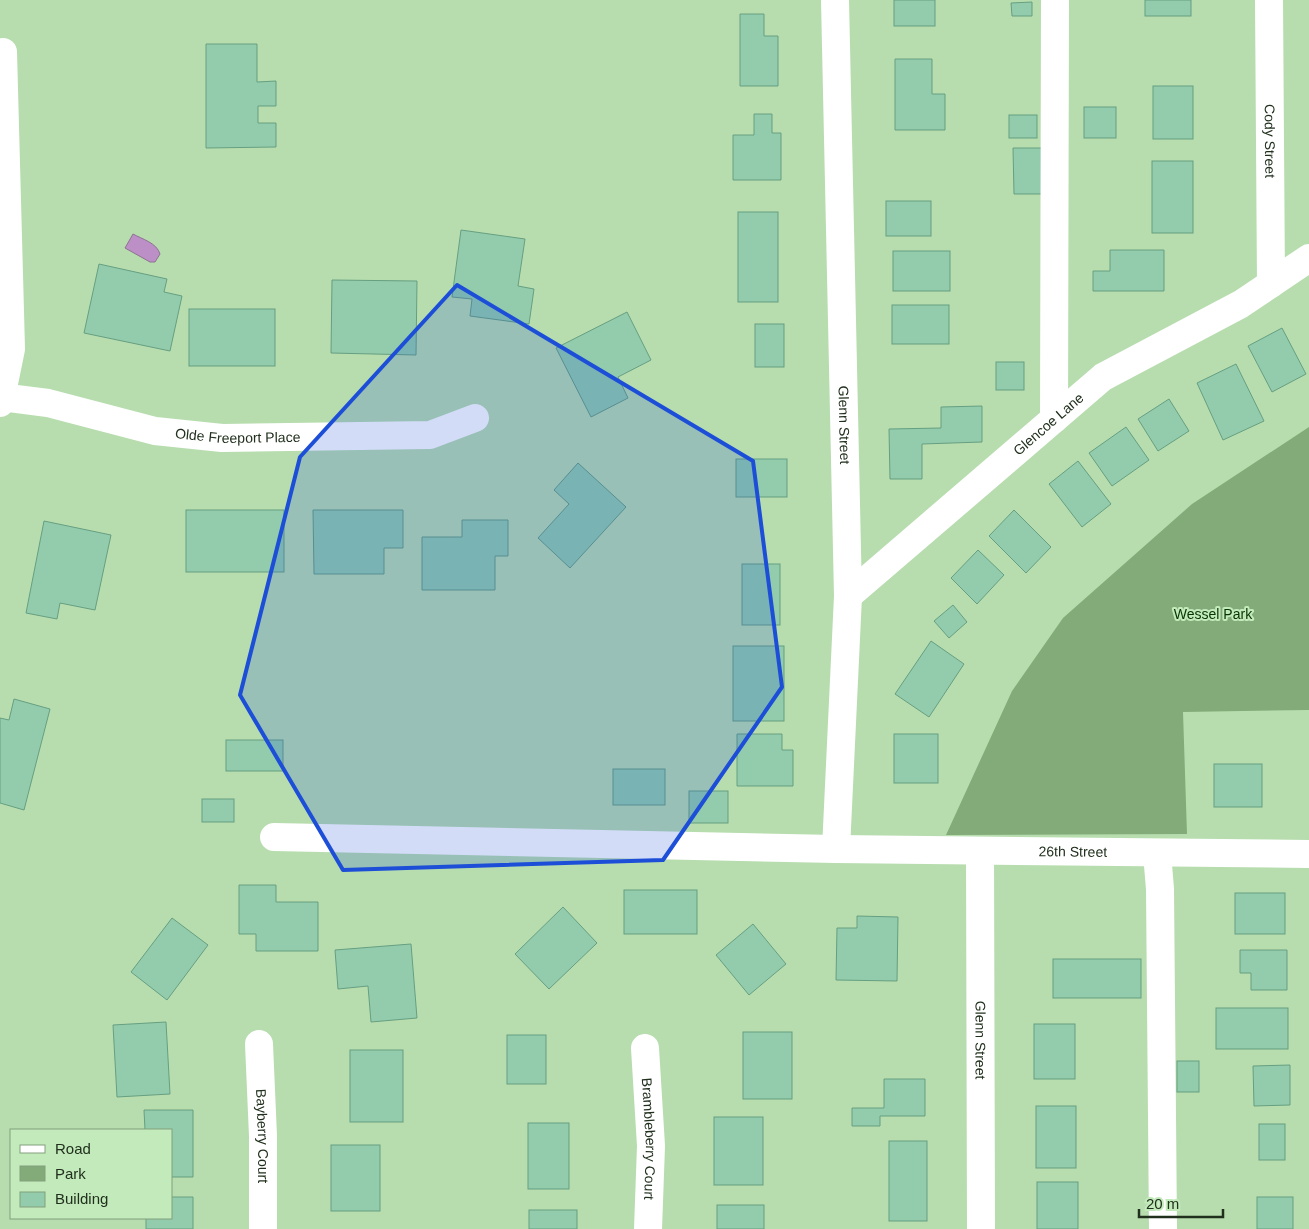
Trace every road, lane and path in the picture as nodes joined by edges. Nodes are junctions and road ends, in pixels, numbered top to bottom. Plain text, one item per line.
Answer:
1 (835, 0) edge
2 (1055, 0) edge
3 (1270, 0) edge
4 (3, 52) dead end
5 (1309, 258) edge
6 (1271, 284) junction
7 (0, 399) edge
8 (475, 418) dead end
9 (1054, 419) junction
10 (848, 596) junction
11 (274, 837) dead end
12 (836, 849) junction
13 (980, 851) junction
14 (1157, 853) junction
15 (1309, 854) edge
16 (259, 1044) dead end
17 (645, 1048) dead end
18 (263, 1229) edge
19 (648, 1229) edge
20 (981, 1229) edge
21 (1163, 1229) edge

1 - 10 street, Glenn Street
2 - 9 street
3 - 6 street, Cody Street
4 - 7 street
5 - 6 street, Glencoe Lane
6 - 9 street, Glencoe Lane
7 - 8 street, Olde Freeport Place
9 - 10 street, Glencoe Lane
10 - 12 street, Glenn Street
11 - 12 street, 26th Street
12 - 13 street, 26th Street
13 - 14 street, 26th Street
13 - 20 street, Glenn Street
14 - 15 street, 26th Street
14 - 21 street
16 - 18 street, Bayberry Court
17 - 19 street, Brambleberry Court

